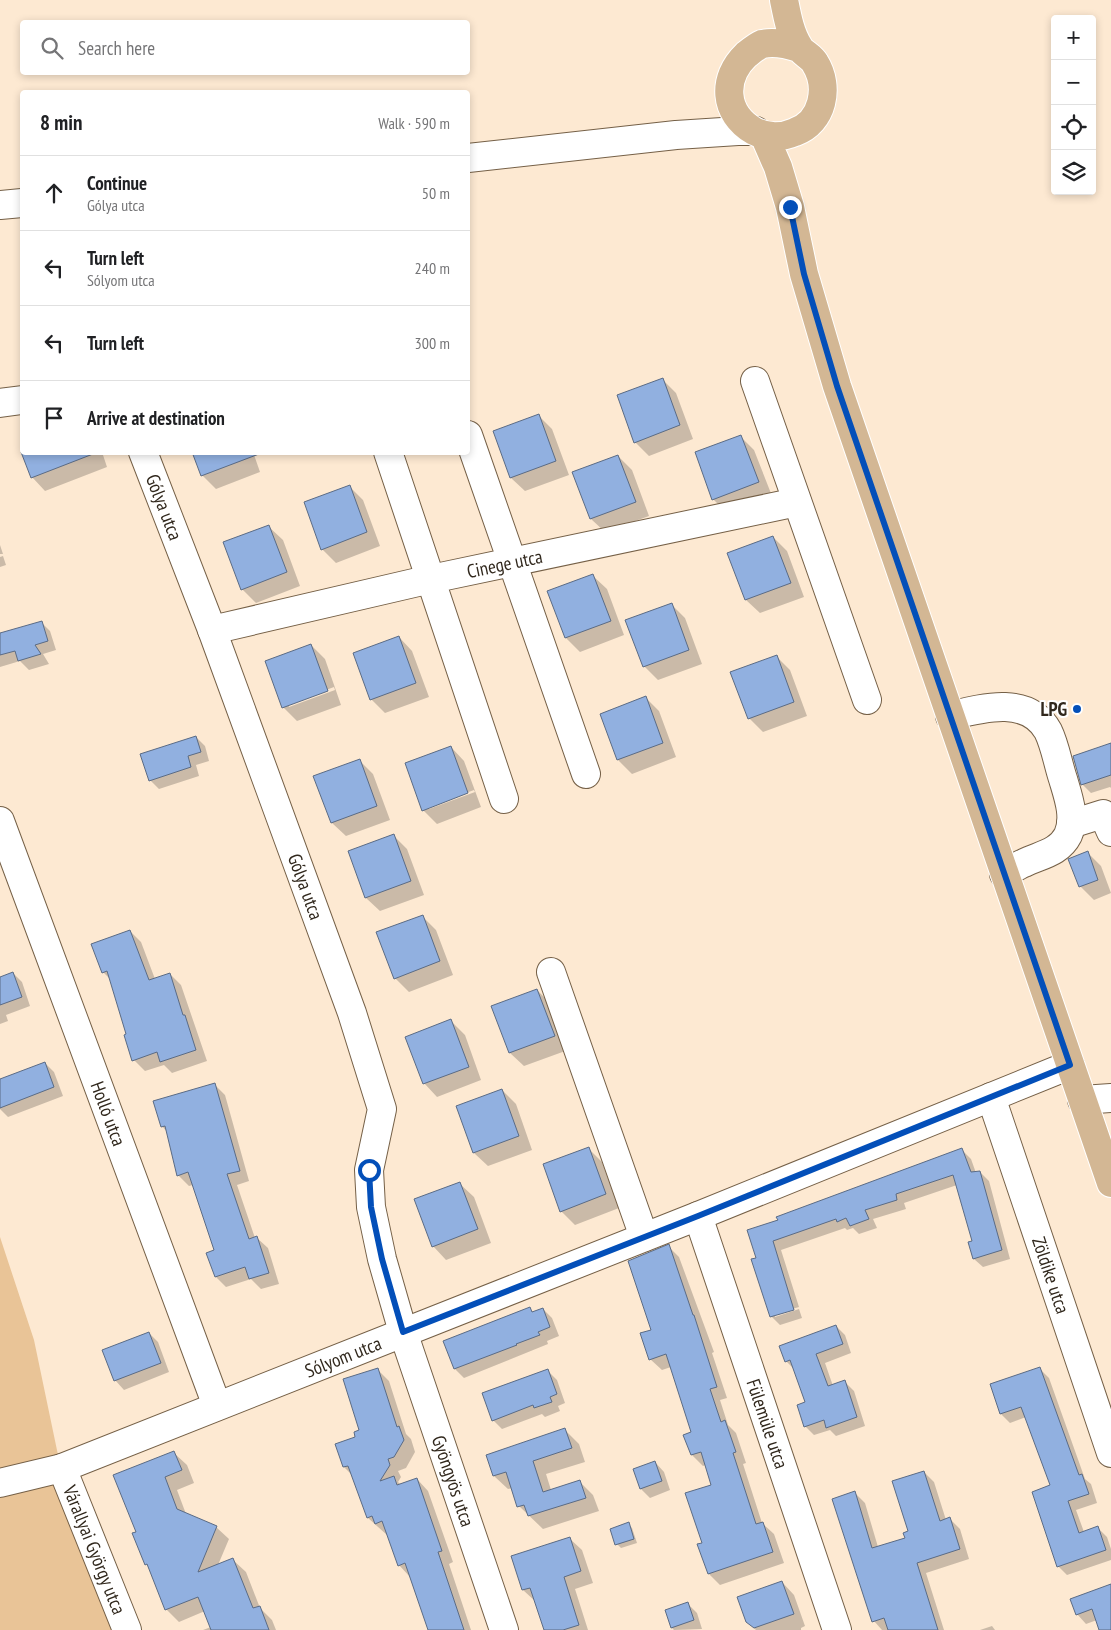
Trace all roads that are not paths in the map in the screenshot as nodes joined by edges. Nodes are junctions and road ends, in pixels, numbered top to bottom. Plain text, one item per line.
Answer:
1 (776, 0) edge
2 (784, 0) edge
3 (761, 44) junction
4 (799, 48) junction
5 (731, 106) junction
6 (796, 132) junction
7 (760, 133) junction
8 (676, 135) junction
9 (470, 158) edge
10 (20, 203) edge
11 (0, 205) edge
12 (790, 207) junction
13 (754, 381) dead end
14 (20, 400) edge
15 (0, 403) edge
16 (470, 442) edge
17 (143, 455) edge
18 (389, 455) edge
19 (797, 502) junction
20 (513, 562) junction
21 (431, 579) junction
22 (212, 630) junction
23 (867, 700) dead end
24 (950, 716) junction
25 (586, 774) dead end
26 (504, 799) dead end
27 (0, 821) edge
28 (1071, 824) junction
29 (1111, 832) edge
30 (1004, 874) junction
31 (551, 972) dead end
32 (1070, 1065) junction
33 (991, 1097) junction
34 (1111, 1098) edge
35 (1082, 1100) junction
36 (1111, 1183) edge
37 (698, 1216) junction
38 (644, 1237) junction
39 (403, 1332) junction
40 (217, 1406) junction
41 (1111, 1453) edge
42 (62, 1468) junction
43 (0, 1483) edge
44 (128, 1630) edge
45 (504, 1630) edge
46 (837, 1630) edge

1 - 3 main road
2 - 4 main road
3 - 4 main road
3 - 5 main road
4 - 6 main road
5 - 7 main road
5 - 8 street
6 - 7 main road
6 - 12 main road
7 - 8 street
7 - 12 main road
8 - 9 street
10 - 11 street
12 - 24 main road
13 - 19 street
14 - 15 street
16 - 20 street
17 - 22 street, Gólya utca
18 - 21 street
19 - 20 street, Cinege utca
19 - 23 street
20 - 21 street, Cinege utca
20 - 25 street
21 - 22 street, Cinege utca
21 - 26 street
22 - 39 street, Gólya utca
24 - 28 street
24 - 30 main road
27 - 40 street, Holló utca
28 - 29 street
28 - 30 street
30 - 32 main road
31 - 38 street
32 - 33 street, Sólyom utca
32 - 35 main road
33 - 37 street, Sólyom utca
33 - 41 street, Zöldike utca
34 - 35 street
35 - 36 main road
37 - 38 street, Sólyom utca
37 - 46 street, Fülemüle utca
38 - 39 street, Sólyom utca
39 - 40 street, Sólyom utca
39 - 45 street, Gyöngyös utca
40 - 42 street, Sólyom utca
42 - 43 street, Sólyom utca
42 - 44 street, Várallyai György utca

